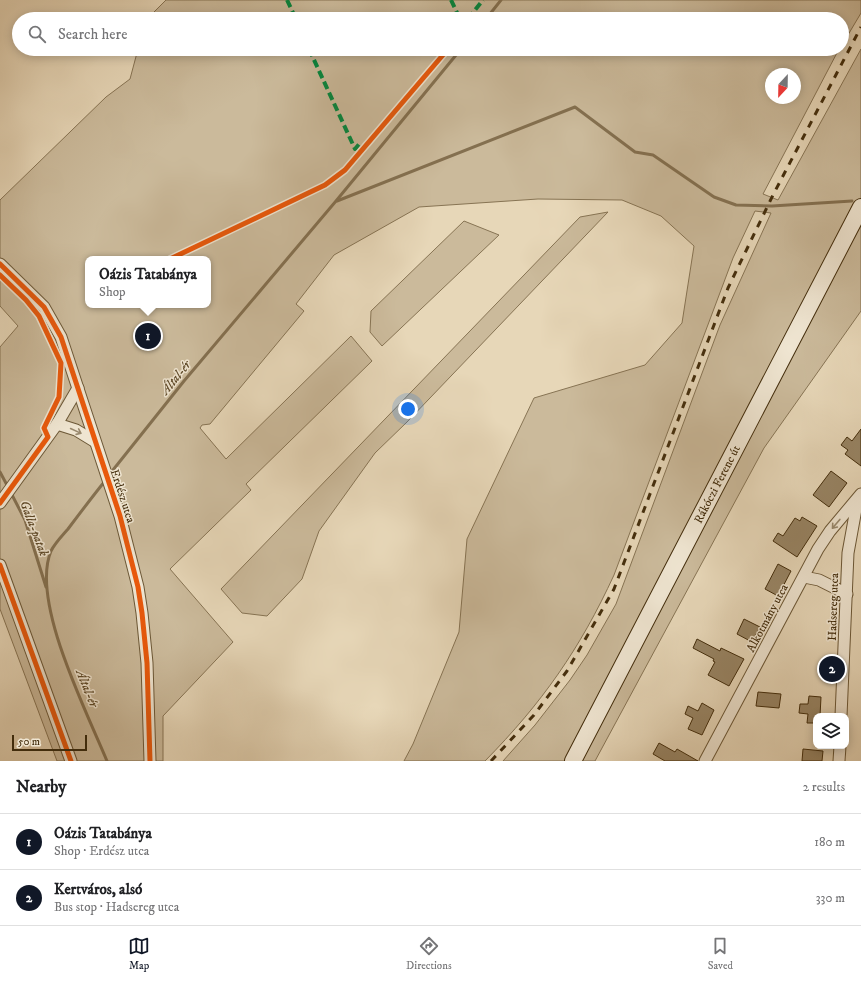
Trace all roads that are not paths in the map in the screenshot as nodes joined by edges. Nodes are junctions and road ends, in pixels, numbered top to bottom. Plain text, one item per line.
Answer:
1 (861, 207) edge
2 (0, 264) edge
3 (78, 388) junction
4 (57, 424) junction
5 (94, 441) junction
6 (861, 494) edge
7 (861, 500) edge
8 (2, 501) edge
9 (0, 565) edge
10 (804, 577) junction
11 (846, 594) junction
12 (841, 713) edge
13 (840, 749) edge
14 (71, 761) edge
15 (150, 761) edge
16 (573, 761) edge
17 (705, 761) edge
18 (839, 761) edge

1 - 16 main road, Rákóczi Ferenc út
2 - 3 street, Erdész utca
3 - 4 street
3 - 5 street, Erdész utca
4 -> 5 street
4 - 8 street
5 - 15 street, Erdész utca
6 -> 10 street, Alkotmány utca
7 - 11 street, Hadsereg utca
9 - 14 street
10 - 11 street
10 - 17 street, Alkotmány utca
11 - 12 street, Hadsereg utca
13 - 18 street

